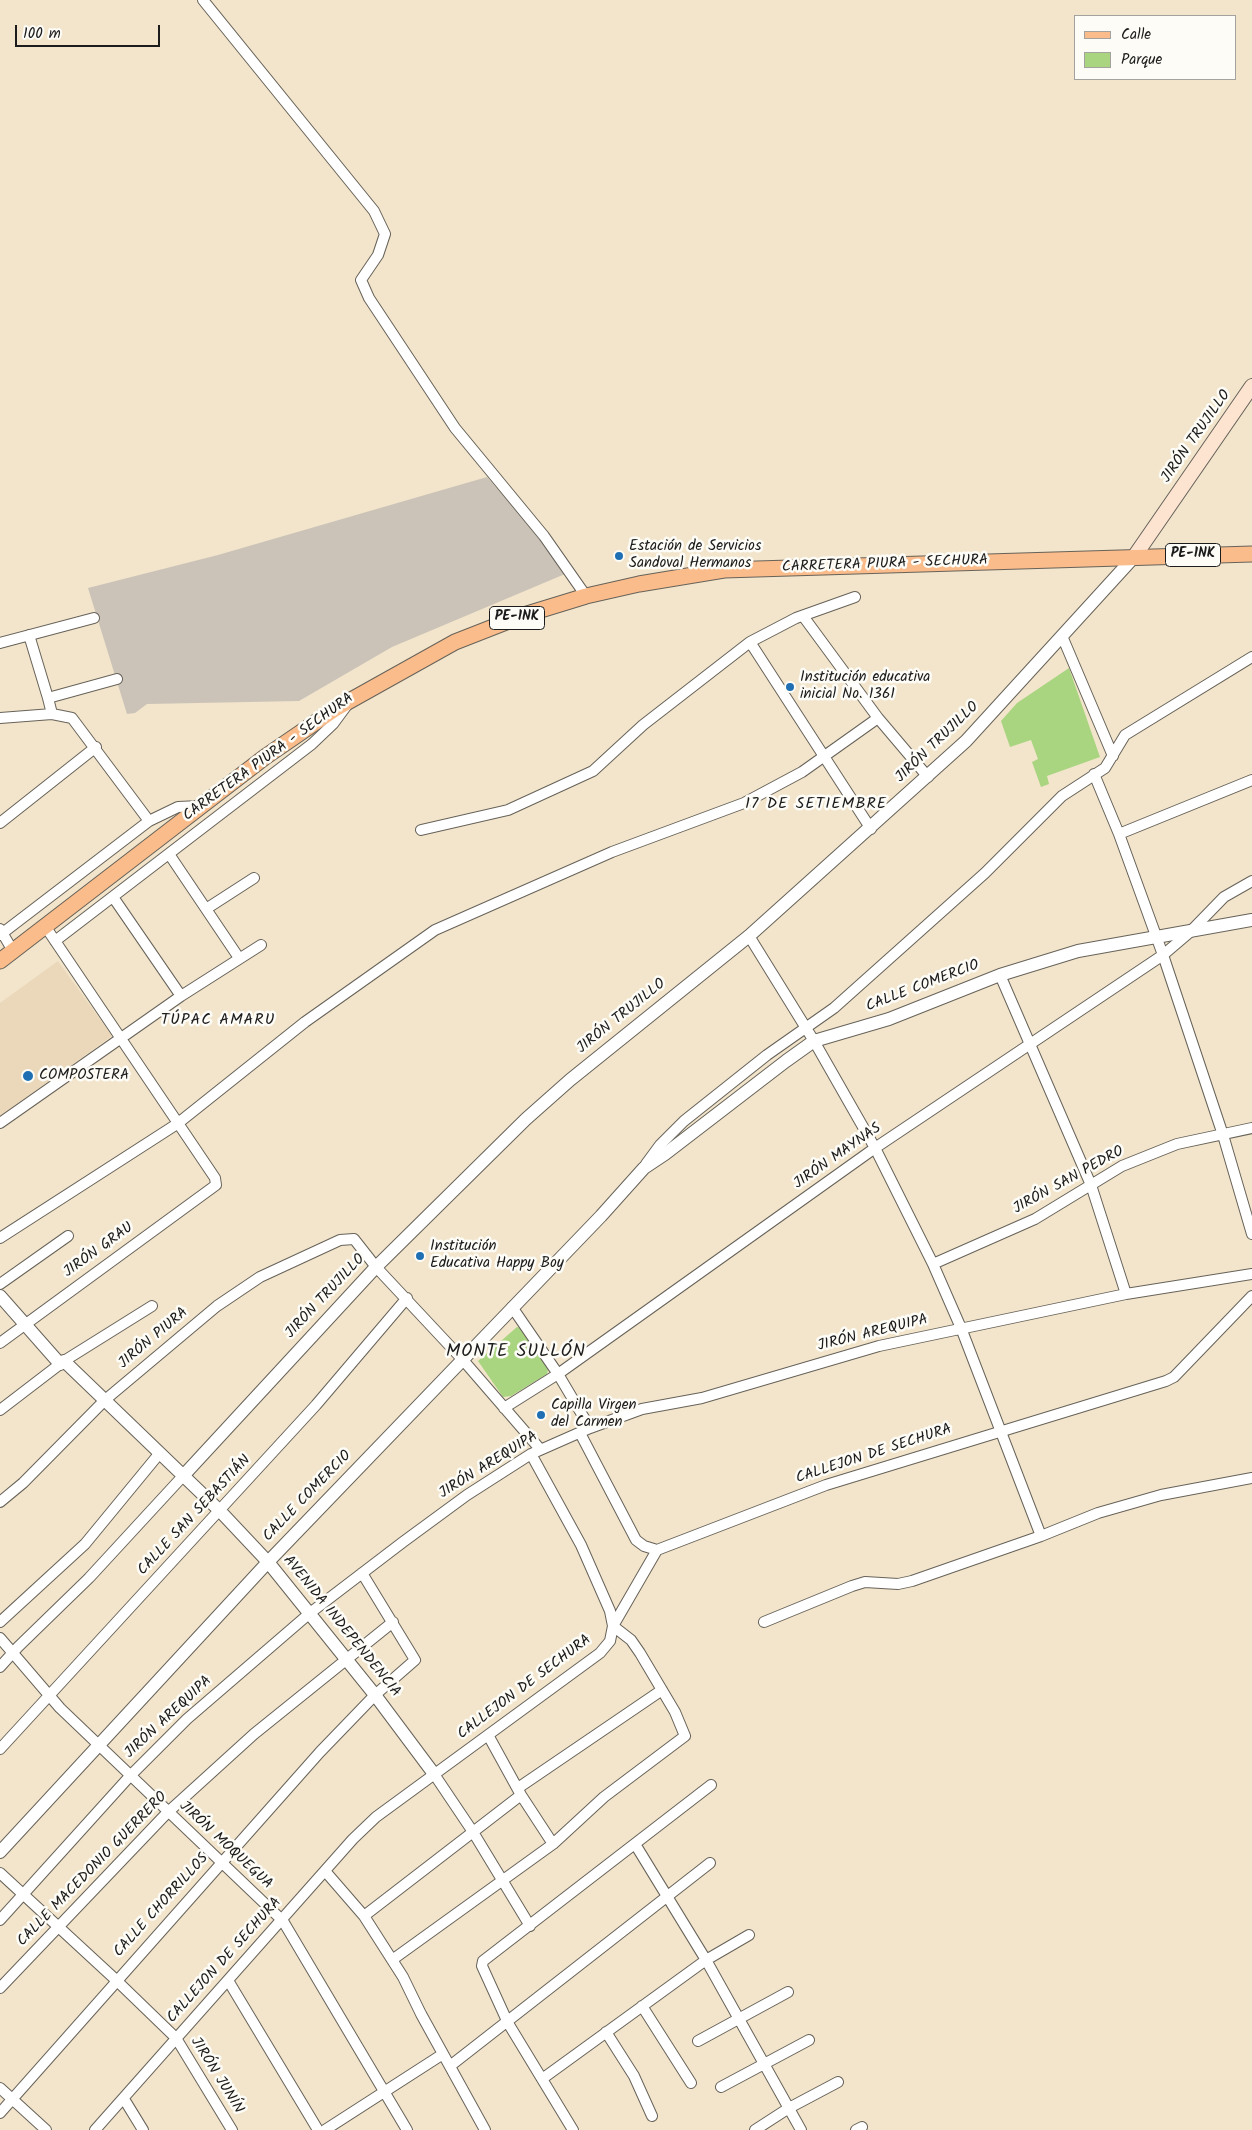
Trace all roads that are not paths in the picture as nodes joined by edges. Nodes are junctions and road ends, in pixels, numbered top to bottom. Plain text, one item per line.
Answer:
1 (203, 0) edge
2 (1252, 386) edge
3 (1252, 554) edge
4 (1134, 557) junction
5 (586, 596) junction
6 (856, 597) dead end
7 (803, 616) junction
8 (94, 618) dead end
9 (29, 635) junction
10 (1062, 636) junction
11 (750, 642) junction
12 (0, 643) edge
13 (1252, 657) edge
14 (117, 679) dead end
15 (48, 698) junction
16 (351, 699) junction
17 (52, 714) junction
18 (0, 718) edge
19 (878, 718) junction
20 (96, 747) junction
21 (1113, 756) junction
22 (825, 758) junction
23 (1094, 774) junction
24 (928, 777) junction
25 (1252, 780) edge
26 (202, 806) junction
27 (149, 821) junction
28 (0, 823) edge
29 (871, 829) junction
30 (421, 830) dead end
31 (1119, 834) junction
32 (169, 854) junction
33 (254, 878) dead end
34 (1252, 881) edge
35 (113, 897) junction
36 (206, 909) junction
37 (1252, 920) edge
38 (45, 926) junction
39 (1, 932) edge
40 (1190, 932) junction
41 (749, 936) junction
42 (1156, 937) junction
43 (55, 941) junction
44 (261, 945) dead end
45 (13, 951) junction
46 (1163, 955) junction
47 (239, 958) junction
48 (0, 961) edge
49 (1000, 975) junction
50 (181, 996) junction
51 (805, 1026) junction
52 (119, 1038) junction
53 (814, 1041) junction
54 (1029, 1044) junction
55 (0, 1123) edge
56 (177, 1124) junction
57 (1252, 1128) edge
58 (1223, 1135) junction
59 (875, 1148) junction
60 (644, 1168) junction
61 (1091, 1185) junction
62 (1252, 1234) edge
63 (68, 1236) dead end
64 (0, 1238) edge
65 (932, 1264) junction
66 (376, 1267) junction
67 (1252, 1274) edge
68 (0, 1284) edge
69 (1126, 1294) junction
70 (0, 1296) edge
71 (1252, 1296) edge
72 (407, 1298) junction
73 (152, 1306) dead end
74 (512, 1307) junction
75 (25, 1324) junction
76 (960, 1328) junction
77 (0, 1343) edge
78 (463, 1360) junction
79 (62, 1362) junction
80 (558, 1374) junction
81 (105, 1400) junction
82 (504, 1408) junction
83 (0, 1410) edge
84 (590, 1428) junction
85 (1001, 1430) junction
86 (580, 1433) junction
87 (536, 1451) junction
88 (159, 1454) junction
89 (183, 1476) junction
90 (1252, 1478) edge
91 (0, 1502) edge
92 (220, 1511) junction
93 (1041, 1536) junction
94 (657, 1550) junction
95 (268, 1562) junction
96 (362, 1573) junction
97 (310, 1613) junction
98 (0, 1622) edge
99 (394, 1622) junction
100 (764, 1622) dead end
101 (613, 1626) junction
102 (0, 1638) edge
103 (14, 1652) junction
104 (347, 1660) junction
105 (0, 1667) edge
106 (662, 1690) junction
107 (50, 1695) junction
108 (375, 1695) junction
109 (488, 1734) junction
110 (99, 1747) junction
111 (0, 1750) edge
112 (434, 1774) junction
113 (130, 1776) junction
114 (711, 1785) dead end
115 (519, 1791) junction
116 (167, 1813) junction
117 (473, 1832) junction
118 (553, 1844) junction
119 (635, 1844) junction
120 (0, 1852) edge
121 (221, 1863) junction
122 (710, 1863) dead end
123 (325, 1872) junction
124 (0, 1873) edge
125 (503, 1881) junction
126 (22, 1894) junction
127 (666, 1899) junction
128 (364, 1916) junction
129 (0, 1920) edge
130 (283, 1921) junction
131 (57, 1926) junction
132 (530, 1926) junction
133 (749, 1935) dead end
134 (392, 1960) junction
135 (706, 1960) junction
136 (116, 1980) junction
137 (229, 1982) junction
138 (0, 1988) edge
139 (788, 1992) dead end
140 (642, 2006) junction
141 (740, 2018) junction
142 (508, 2023) junction
143 (606, 2032) junction
144 (176, 2038) junction
145 (808, 2040) dead end
146 (698, 2041) dead end
147 (444, 2054) junction
148 (766, 2064) junction
149 (450, 2066) junction
150 (542, 2079) junction
151 (838, 2082) dead end
152 (691, 2083) dead end
153 (721, 2087) dead end
154 (0, 2088) edge
155 (386, 2092) junction
156 (12, 2098) junction
157 (124, 2099) junction
158 (789, 2108) junction
159 (0, 2113) edge
160 (652, 2116) dead end
161 (46, 2130) edge
162 (95, 2130) edge
163 (143, 2130) edge
164 (232, 2130) edge
165 (318, 2130) edge
166 (325, 2130) edge
167 (407, 2130) edge
168 (485, 2130) edge
169 (573, 2130) edge
170 (754, 2130) edge
171 (801, 2130) edge

1 - 5 street
2 - 4 main road, JIRÓN TRUJILLO
3 - 4 main road, CARRETERA PIURA - SECHURA / PE-1NK
4 - 5 main road, CARRETERA PIURA - SECHURA / PE-1NK
4 - 10 street, JIRÓN TRUJILLO
5 - 16 main road, CARRETERA PIURA - SECHURA / PE-1NK
6 - 7 street
7 - 11 street
7 - 19 street
8 - 9 street
9 - 12 street
9 - 15 street
10 - 21 street
10 - 24 street, JIRÓN TRUJILLO
11 - 22 street
11 - 30 street
13 - 21 street, CALLE COMERCIO
14 - 15 street
15 - 17 street
16 - 26 main road, CARRETERA PIURA - SECHURA / PE-1NK
16 - 32 street
17 - 18 street
17 - 20 street
19 - 22 street
19 - 24 street
20 - 27 street
20 - 28 street
21 - 23 street, CALLE COMERCIO
22 - 29 street
22 - 56 street
23 - 31 street
23 - 51 street, CALLE COMERCIO
24 - 29 street, JIRÓN TRUJILLO
25 - 31 street
26 - 27 street
26 - 38 main road, CARRETERA PIURA - SECHURA / PE-1NK
27 - 39 street
29 - 41 street, JIRÓN TRUJILLO
31 - 42 street
32 - 35 street
32 - 36 street
33 - 36 street
34 - 40 street, JIRÓN MAYNAS
35 - 43 street
35 - 50 street
36 - 47 street
37 - 40 street, CALLE COMERCIO
38 - 43 street
38 - 45 main road, CARRETERA PIURA - SECHURA / PE-1NK
39 - 45 street
40 - 42 street, CALLE COMERCIO
40 - 46 street, JIRÓN MAYNAS
41 - 51 street
41 - 66 street, JIRÓN TRUJILLO
42 - 46 street
42 - 49 street, CALLE COMERCIO
43 - 52 street
44 - 47 street
45 - 48 main road, CARRETERA PIURA - SECHURA / PE-1NK
46 - 54 street, JIRÓN MAYNAS
46 - 58 street
47 - 50 street
49 - 53 street, CALLE COMERCIO
49 - 54 street
50 - 52 street
51 - 53 street
51 - 60 street, CALLE COMERCIO
52 - 55 street
52 - 56 street
53 - 59 street
53 - 60 street, CALLE COMERCIO
54 - 59 street, JIRÓN MAYNAS
54 - 61 street
56 - 64 street
56 - 75 street, JIRÓN GRAU
57 - 58 street, JIRÓN SAN PEDRO
58 - 61 street, JIRÓN SAN PEDRO
58 - 62 street
59 - 65 street
59 - 80 street, JIRÓN MAYNAS
60 - 74 street, CALLE COMERCIO
61 - 65 street, JIRÓN SAN PEDRO
61 - 69 street
63 - 68 street
65 - 76 street
66 - 72 street
66 - 81 street, JIRÓN PIURA
66 - 89 street, JIRÓN TRUJILLO
67 - 69 street, JIRÓN AREQUIPA
69 - 76 street, JIRÓN AREQUIPA
70 - 75 street, AVENIDA INDEPENDENCIA
71 - 85 street, CALLEJON DE SECHURA
72 - 78 street
72 - 92 street, CALLE SAN SEBASTIÁN
73 - 79 street
74 - 78 street, CALLE COMERCIO
74 - 80 street
75 - 77 street, JIRÓN GRAU
75 - 79 street, AVENIDA INDEPENDENCIA
76 - 84 street, JIRÓN AREQUIPA
76 - 85 street
78 - 82 street
78 - 95 street, CALLE COMERCIO
79 - 81 street, AVENIDA INDEPENDENCIA
79 - 83 street
80 - 82 street, JIRÓN MAYNAS
80 - 84 street
81 - 88 street, AVENIDA INDEPENDENCIA
81 - 91 street, JIRÓN PIURA
82 - 87 street
84 - 86 street, JIRÓN AREQUIPA
85 - 93 street
85 - 94 street, CALLEJON DE SECHURA
86 - 87 street, JIRÓN AREQUIPA
86 - 94 street
87 - 96 street, JIRÓN AREQUIPA
87 - 101 street
88 - 89 street, AVENIDA INDEPENDENCIA
88 - 98 street
89 - 92 street, AVENIDA INDEPENDENCIA
89 - 103 street, JIRÓN TRUJILLO
90 - 93 street
92 - 95 street, AVENIDA INDEPENDENCIA
92 - 107 street, CALLE SAN SEBASTIÁN
93 - 100 street
94 - 101 street, CALLEJON DE SECHURA
95 - 97 street, AVENIDA INDEPENDENCIA
95 - 110 street, CALLE COMERCIO
96 - 97 street, JIRÓN AREQUIPA
96 - 99 street
97 - 104 street, AVENIDA INDEPENDENCIA
97 - 113 street, JIRÓN AREQUIPA
99 - 104 street, CALLE MACEDONIO GUERRERO
99 - 108 street, CALLE CHORRILLOS
101 - 106 street
101 - 109 street, CALLEJON DE SECHURA
102 - 103 street, JIRÓN MOQUEGUA
103 - 105 street, JIRÓN TRUJILLO
103 - 107 street, JIRÓN MOQUEGUA
104 - 108 street, AVENIDA INDEPENDENCIA
104 - 116 street, CALLE MACEDONIO GUERRERO
106 - 115 street
106 - 118 street
107 - 110 street, JIRÓN MOQUEGUA
107 - 111 street, CALLE SAN SEBASTIÁN
108 - 112 street, AVENIDA INDEPENDENCIA
108 - 121 street, CALLE CHORRILLOS
109 - 112 street, CALLEJON DE SECHURA
109 - 115 street
110 - 113 street, JIRÓN MOQUEGUA
110 - 120 street, CALLE COMERCIO
112 - 117 street
112 - 123 street, CALLEJON DE SECHURA
113 - 116 street, JIRÓN MOQUEGUA
113 - 126 street, JIRÓN AREQUIPA
114 - 119 street
115 - 117 street
115 - 118 street
116 - 121 street, JIRÓN MOQUEGUA
116 - 131 street, CALLE MACEDONIO GUERRERO
117 - 125 street
117 - 128 street
118 - 125 street
119 - 127 street
119 - 132 street
121 - 130 street, JIRÓN MOQUEGUA
121 - 136 street, CALLE CHORRILLOS
122 - 127 street
123 - 128 street
123 - 130 street, CALLEJON DE SECHURA
124 - 126 street, JIRÓN JUNÍN
125 - 132 street
125 - 134 street
126 - 129 street, JIRÓN AREQUIPA
126 - 131 street, JIRÓN JUNÍN
127 - 135 street
127 - 142 street
128 - 134 street
130 - 137 street, CALLEJON DE SECHURA
130 - 155 street, JIRÓN MOQUEGUA
131 - 136 street, JIRÓN JUNÍN
131 - 138 street, CALLE MACEDONIO GUERRERO
132 - 142 street
133 - 135 street
134 - 147 street
135 - 140 street
135 - 141 street
136 - 144 street, JIRÓN JUNÍN
136 - 156 street, CALLE CHORRILLOS
137 - 144 street, CALLEJON DE SECHURA
137 - 165 street
139 - 141 street
140 - 143 street
140 - 152 street
141 - 146 street
141 - 148 street
142 - 149 street
142 - 150 street
143 - 150 street
143 - 160 street
144 - 157 street, CALLEJON DE SECHURA
144 - 164 street, JIRÓN JUNÍN
145 - 148 street
147 - 149 street
147 - 155 street
148 - 153 street
148 - 158 street
149 - 168 street
150 - 169 street
151 - 158 street
154 - 156 street
155 - 166 street
155 - 167 street, JIRÓN MOQUEGUA
156 - 159 street, CALLE CHORRILLOS
156 - 161 street
157 - 162 street, CALLEJON DE SECHURA
157 - 163 street
158 - 170 street
158 - 171 street

